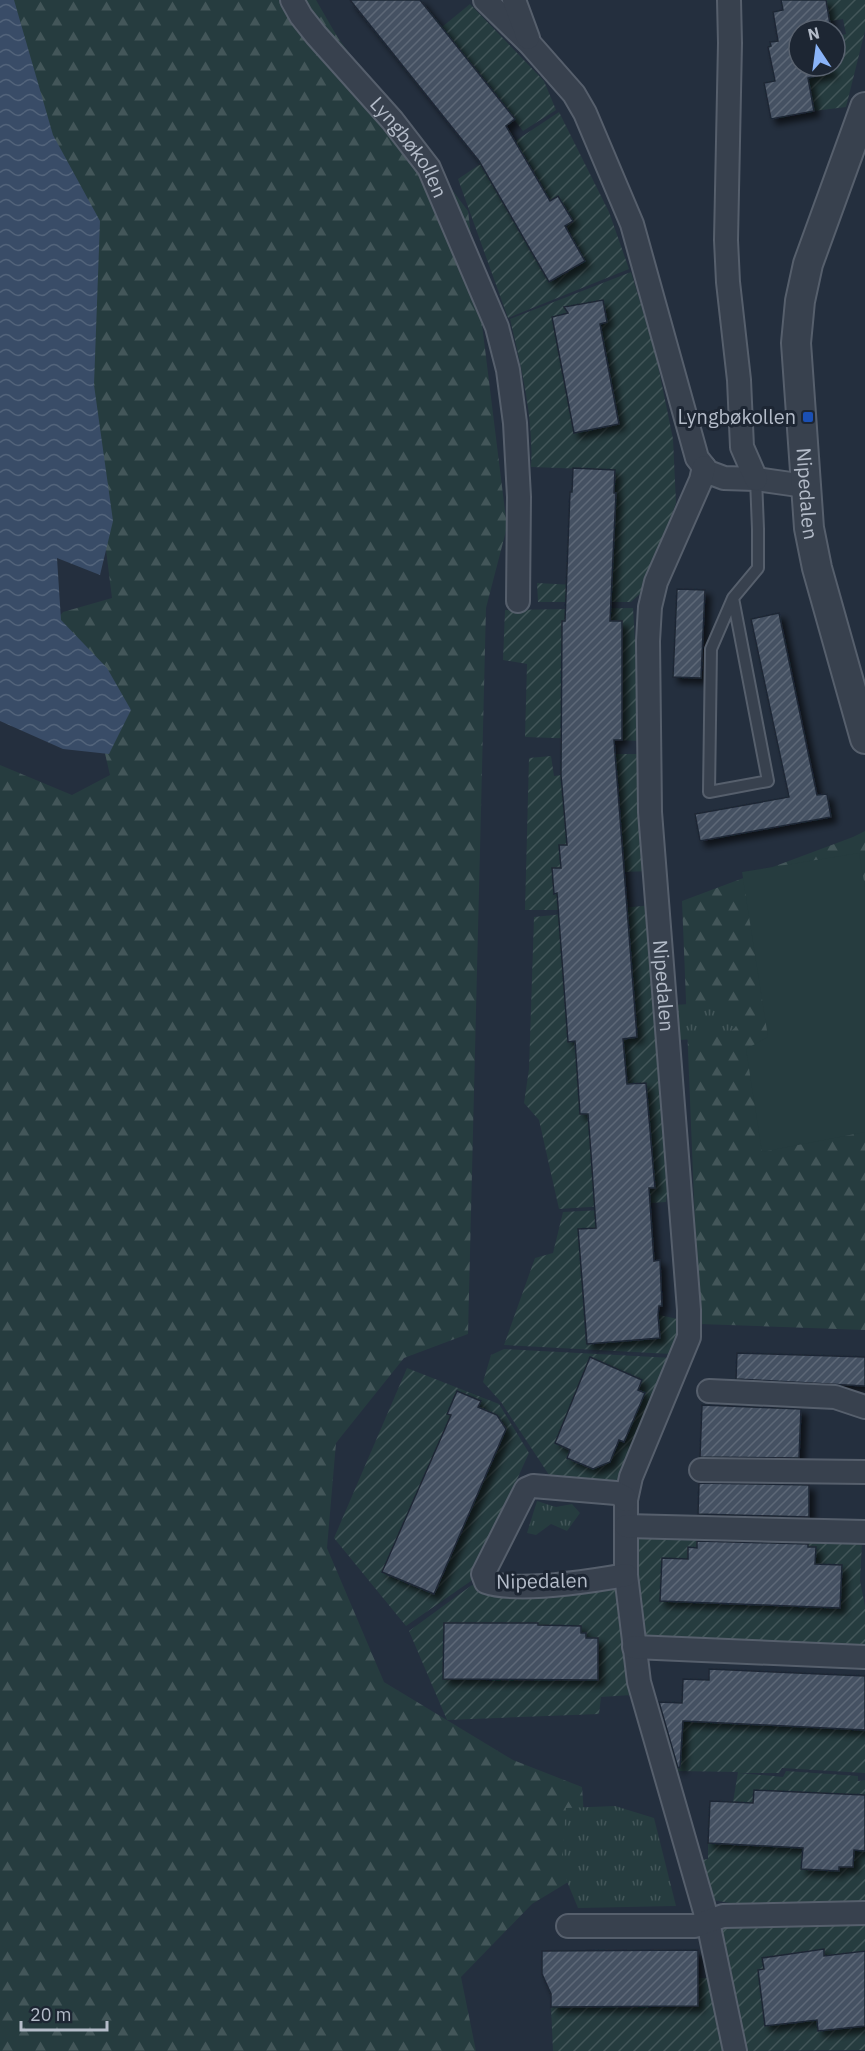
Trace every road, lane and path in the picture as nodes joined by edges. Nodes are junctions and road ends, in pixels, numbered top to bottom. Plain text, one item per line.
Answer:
1 (292, 0) edge
2 (485, 0) edge
3 (514, 0) edge
4 (729, 0) edge
5 (530, 44) junction
6 (865, 107) edge
7 (704, 467) junction
8 (756, 479) junction
9 (805, 486) junction
10 (733, 598) junction
11 (518, 601) dead end
12 (865, 739) edge
13 (709, 1391) dead end
14 (865, 1407) edge
15 (701, 1470) dead end
16 (865, 1472) edge
17 (626, 1500) junction
18 (626, 1526) junction
19 (865, 1526) edge
20 (865, 1532) edge
21 (626, 1575) junction
22 (634, 1647) junction
23 (865, 1657) edge
24 (865, 1913) edge
25 (708, 1922) junction
26 (568, 1926) dead end
27 (735, 2051) edge

1 - 11 street, Lyngbøkollen
2 - 5 street
3 - 5 street
4 - 8 street
5 - 7 street
6 - 9 street, Nipedalen
7 - 8 street
7 - 17 street, Nipedalen
8 - 9 street
8 - 10 lane
9 - 12 street, Nipedalen
10 - 10 lane
13 - 14 street
15 - 16 street
17 - 18 street, Nipedalen
17 - 21 street, Nipedalen
18 - 20 street
18 - 21 street, Nipedalen
19 - 20 street
21 - 22 street, Nipedalen
22 - 23 street
22 - 25 street, Nipedalen
24 - 25 street
25 - 26 street
25 - 27 street, Nipedalen

